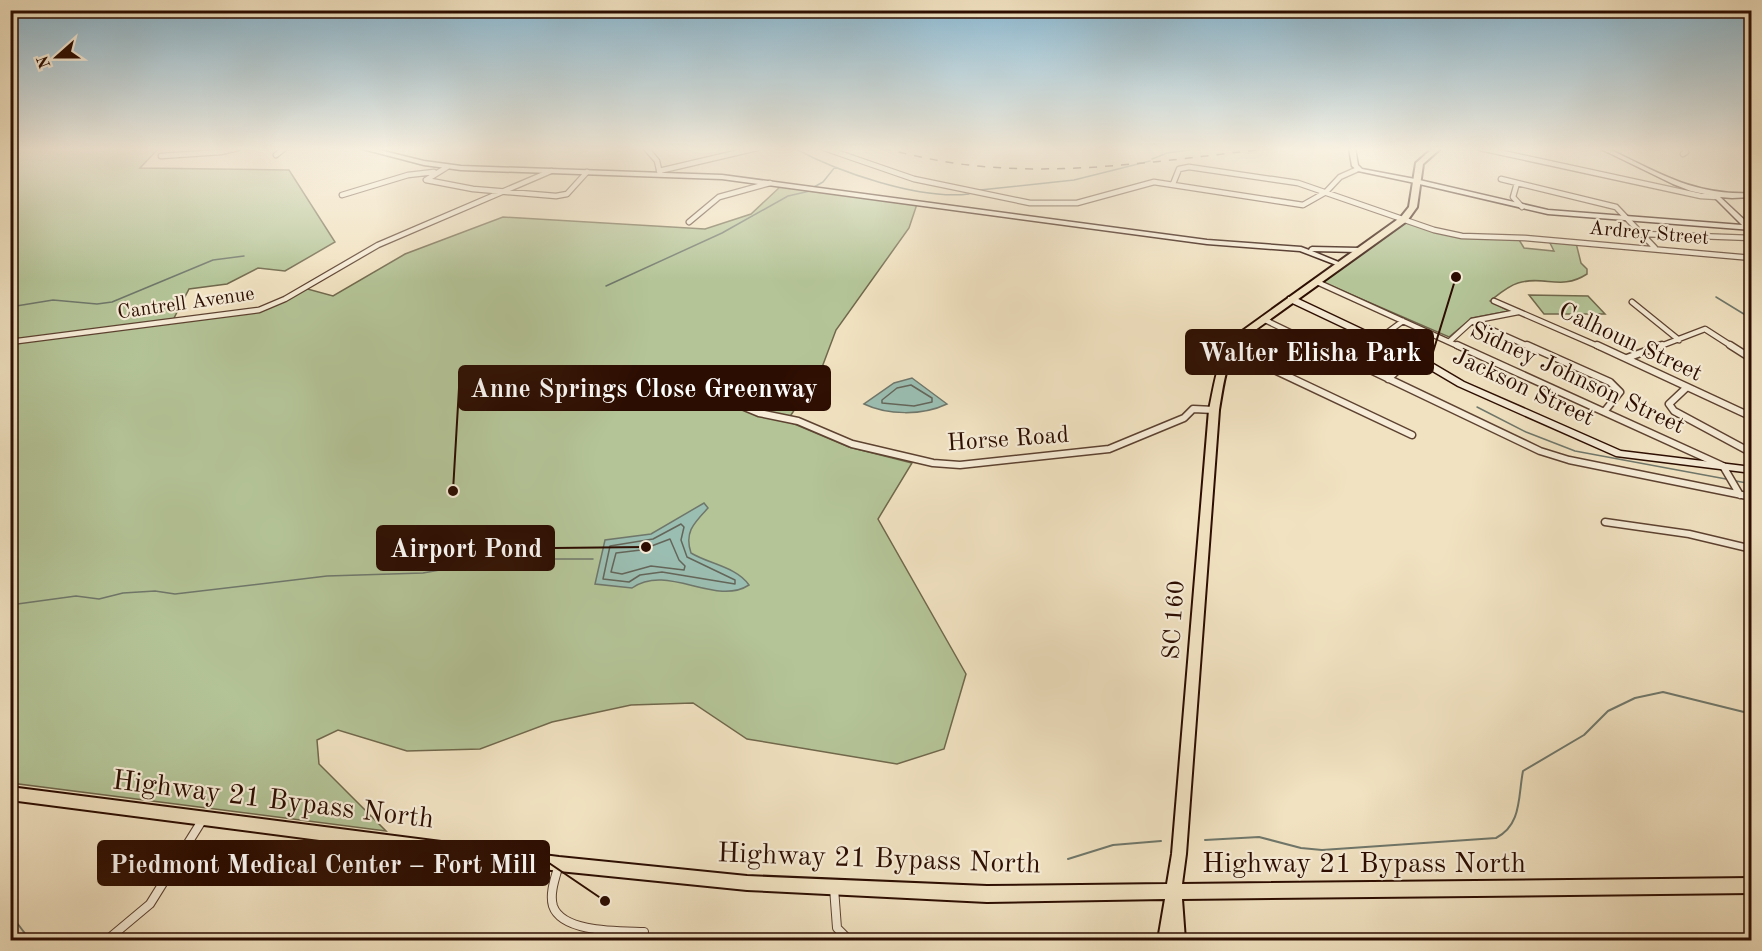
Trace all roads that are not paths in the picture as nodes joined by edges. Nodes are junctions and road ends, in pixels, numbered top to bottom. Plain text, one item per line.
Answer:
1 (351, 192) edge
2 (504, 192) edge
3 (512, 192) edge
4 (568, 192) edge
5 (729, 192) edge
6 (839, 192) edge
7 (979, 192) edge
8 (1119, 192) edge
9 (1223, 192) edge
10 (1326, 192) edge
11 (1327, 192) edge
12 (1414, 192) edge
13 (1464, 192) edge
14 (1514, 192) edge
15 (1558, 192) edge
16 (1684, 192) edge
17 (1704, 192) edge
18 (342, 195) dead end
19 (1752, 195) edge
20 (1717, 196) junction
21 (1522, 207) junction
22 (1404, 219) junction
23 (1632, 220) junction
24 (689, 222) dead end
25 (1750, 228) edge
26 (1643, 234) junction
27 (1752, 238) edge
28 (1655, 248) junction
29 (1301, 249) junction
30 (1359, 250) junction
31 (1752, 258) edge
32 (1340, 264) junction
33 (1317, 282) junction
34 (1291, 299) junction
35 (1494, 301) dead end
36 (1632, 302) dead end
37 (1518, 312) junction
38 (1263, 319) junction
39 (1403, 321) junction
40 (1472, 321) junction
41 (1367, 335) junction
42 (1377, 340) junction
43 (1678, 340) junction
44 (1450, 341) junction
45 (10, 342) edge
46 (1229, 352) junction
47 (1341, 356) junction
48 (1413, 356) junction
49 (1627, 358) junction
50 (1752, 359) edge
51 (627, 372) dead end
52 (1388, 379) junction
53 (1686, 388) junction
54 (1214, 410) junction
55 (1604, 412) junction
56 (1752, 417) edge
57 (1412, 435) dead end
58 (1752, 453) edge
59 (1723, 467) junction
60 (1752, 470) edge
61 (1740, 495) junction
62 (1752, 497) edge
63 (1605, 522) dead end
64 (1752, 549) edge
65 (10, 793) edge
66 (203, 818) junction
67 (559, 864) junction
68 (1752, 885) edge
69 (834, 888) junction
70 (1173, 891) junction
71 (107, 940) edge
72 (642, 940) edge
73 (849, 940) edge
74 (1166, 940) edge
75 (1177, 940) edge

1 - 18 street
2 - 45 street, Cantrell Avenue
3 - 4 street
5 - 24 street
6 - 29 main road
7 - 8 street
9 - 10 street
11 - 22 street, Ardrey Street
12 - 22 main road
13 - 21 main road
14 - 21 street
15 - 23 street
16 - 20 street
17 - 20 main road
19 - 20 main road
20 - 25 main road
21 - 23 main road
22 - 28 street, Ardrey Street
22 - 30 main road
23 - 25 main road
23 - 26 street
26 - 27 street
26 - 28 street
28 - 31 street, Ardrey Street
29 - 30 main road
29 - 32 main road
30 - 32 main road
32 - 33 main road, SC 160
33 - 34 main road, SC 160
33 - 39 street, Sidney Johnson Street
34 - 38 main road, SC 160
34 - 41 main road, Jackson Street
35 - 37 street, Calhoun Street
36 - 43 street
37 - 40 street
37 - 49 street, Calhoun Street
38 - 46 main road, SC 160
38 - 47 street
39 - 42 street
39 - 44 street, Sidney Johnson Street
40 - 44 street
40 - 55 street
41 - 42 main road, Jackson Street
41 - 47 street
42 - 48 main road, Jackson Street
43 - 49 street
43 - 50 street
44 - 55 street, Sidney Johnson Street
46 - 54 main road, SC 160 / SC 160
46 - 57 street
47 - 52 street
48 - 52 street
48 - 59 main road, Jackson Street
49 - 53 street, Calhoun Street
51 - 54 street, Horse Road
52 - 61 street
53 - 56 street, Calhoun Street
53 - 58 street
54 - 70 main road, SC 160 / SC 160
55 - 59 street, Sidney Johnson Street
59 - 60 main road, Jackson Street
59 - 61 street
61 - 62 street
63 - 64 street
65 - 66 main road, Highway 21 Bypass North
66 - 67 main road, Highway 21 Bypass North
66 - 71 street
67 - 69 main road, Highway 21 Bypass North
67 - 72 street
68 - 70 main road, Highway 21 Bypass North
69 - 70 main road, Highway 21 Bypass North
69 - 73 street
70 - 74 main road, SC 160
70 - 75 main road, SC 160

